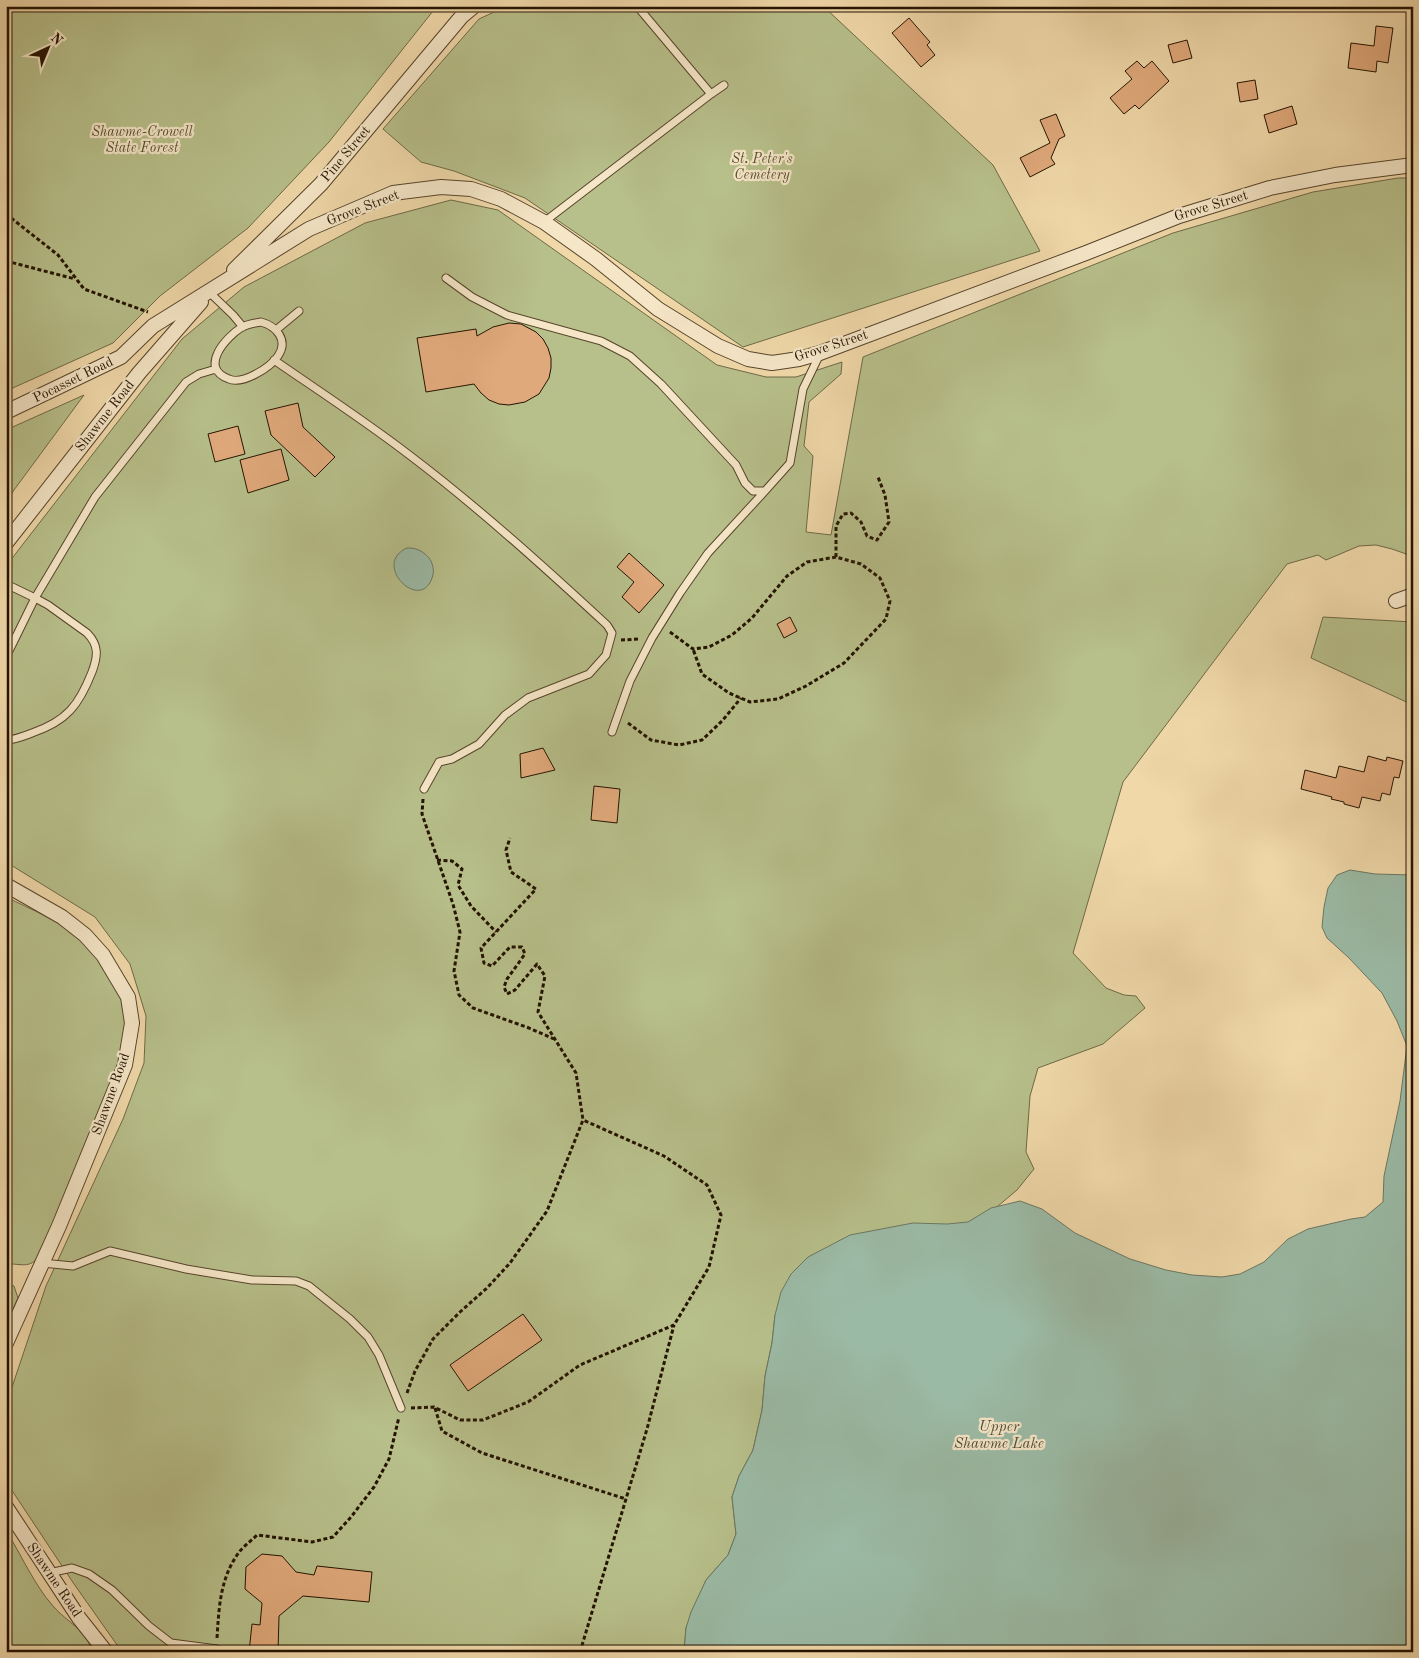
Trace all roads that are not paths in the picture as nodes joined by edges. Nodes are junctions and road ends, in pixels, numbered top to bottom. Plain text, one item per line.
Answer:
1 (474, 6) edge
2 (637, 6) edge
3 (724, 85) dead end
4 (711, 94) junction
5 (1413, 165) edge
6 (544, 222) junction
7 (446, 278) dead end
8 (209, 292) junction
9 (299, 312) dead end
10 (243, 327) junction
11 (276, 330) junction
12 (820, 353) junction
13 (274, 360) junction
14 (216, 368) junction
15 (6, 412) edge
16 (765, 491) junction
17 (6, 543) edge
18 (6, 584) edge
19 (1413, 595) edge
20 (35, 598) junction
21 (1396, 601) dead end
22 (6, 657) edge
23 (612, 732) dead end
24 (6, 740) edge
25 (424, 789) road end
26 (6, 886) edge
27 (42, 1263) junction
28 (6, 1343) edge
29 (401, 1408) road end
30 (6, 1506) edge
31 (49, 1573) junction
32 (170, 1643) junction
33 (219, 1650) edge
34 (106, 1652) edge
35 (172, 1652) edge

1 - 8 street, Pine Street
2 - 4 lane
3 - 4 lane
4 - 6 lane
5 - 12 street, Grove Street
6 - 8 street, Grove Street
6 - 12 street, Grove Street
7 - 16 lane
8 - 10 lane
8 - 15 street, Pocasset Road
8 - 17 street, Shawme Road
9 - 11 lane
10 - 11 lane
10 - 14 lane
11 - 13 lane
12 - 16 lane
13 - 14 lane
13 - 25 lane
14 - 20 lane
16 - 23 lane
18 - 20 lane
19 - 21 street
20 - 22 lane
20 - 24 lane
26 - 27 street, Shawme Road
27 - 28 street, Shawme Road
27 - 29 lane
30 - 31 street, Shawme Road
31 - 32 lane
31 - 34 street, Shawme Road
32 - 33 lane
32 - 35 lane

